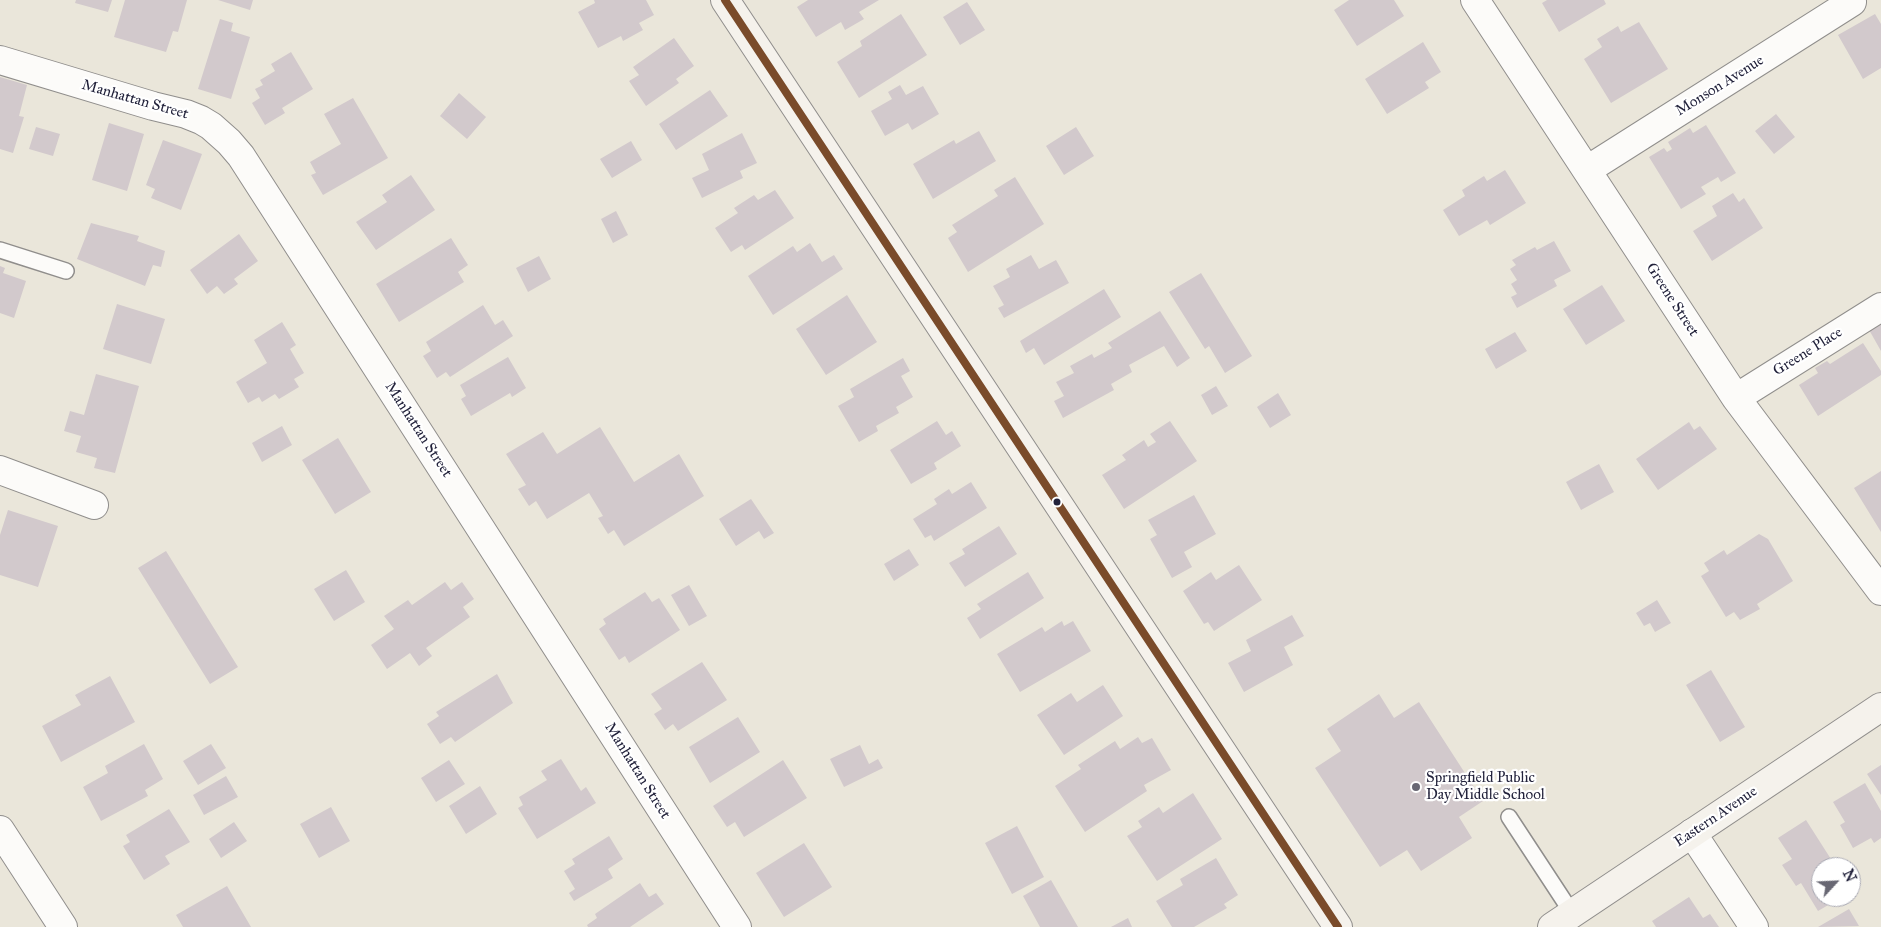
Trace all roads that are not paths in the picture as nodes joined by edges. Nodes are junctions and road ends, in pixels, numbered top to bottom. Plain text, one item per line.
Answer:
1 (725, 0) edge
2 (1475, 0) edge
3 (1852, 2) dead end
4 (0, 60) edge
5 (1587, 170) junction
6 (0, 250) edge
7 (66, 271) dead end
8 (1881, 307) edge
9 (1736, 398) junction
10 (0, 470) edge
11 (94, 505) dead end
12 (1881, 591) edge
13 (1881, 707) edge
14 (1509, 817) dead end
15 (0, 830) edge
16 (1692, 833) junction
17 (1562, 920) edge
18 (63, 927) edge
19 (737, 927) edge
20 (1338, 927) edge
21 (1754, 927) edge

1 - 20 main road
2 - 5 street, Greene Street
3 - 5 street, Monson Avenue
4 - 19 street, Manhattan Street
5 - 9 street, Greene Street
6 - 7 lane
8 - 9 street, Greene Place
9 - 12 street, Greene Street
10 - 11 street
13 - 16 main road, Eastern Avenue
14 - 17 lane
15 - 18 street
16 - 17 main road, Eastern Avenue
16 - 21 street

